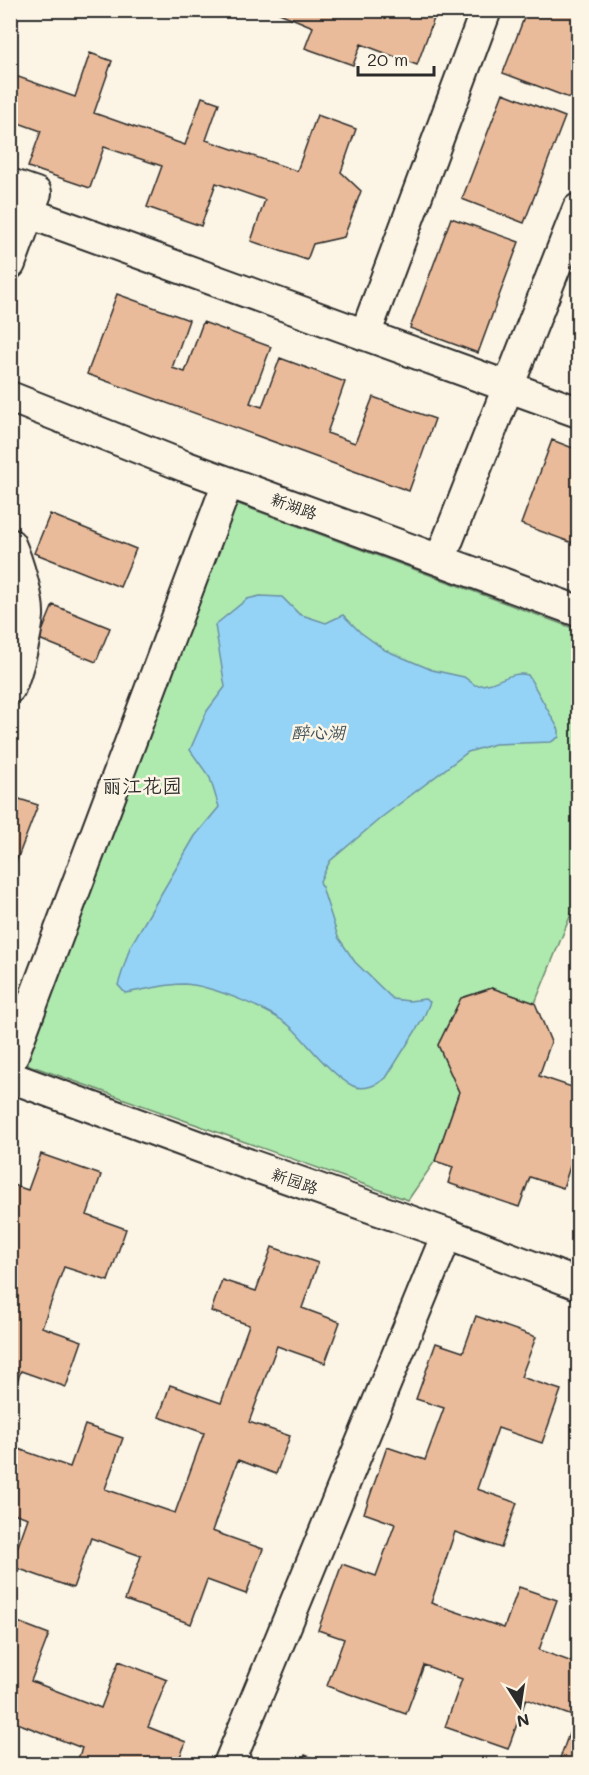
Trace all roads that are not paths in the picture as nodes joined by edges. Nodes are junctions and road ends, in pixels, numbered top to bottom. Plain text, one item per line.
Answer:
1 (486, 10) edge
2 (10, 184) edge
3 (579, 209) edge
4 (30, 213) junction
5 (10, 264) edge
6 (366, 335) junction
7 (508, 387) junction
8 (10, 397) edge
9 (579, 412) edge
10 (228, 482) junction
11 (10, 544) edge
12 (440, 560) junction
13 (579, 611) edge
14 (10, 688) edge
15 (10, 1063) edge
16 (10, 1077) edge
17 (447, 1234) junction
18 (579, 1284) edge
19 (230, 1764) edge

1 - 6 street
2 - 4 street
3 - 7 street
4 - 5 street
4 - 6 street
6 - 7 street
7 - 9 street
7 - 12 street
8 - 10 street, 新湖路
10 - 12 street, 新湖路
10 - 15 street
11 - 14 street
12 - 13 street, 新湖路
16 - 17 street, 新园路
17 - 18 street, 新园路
17 - 19 street

